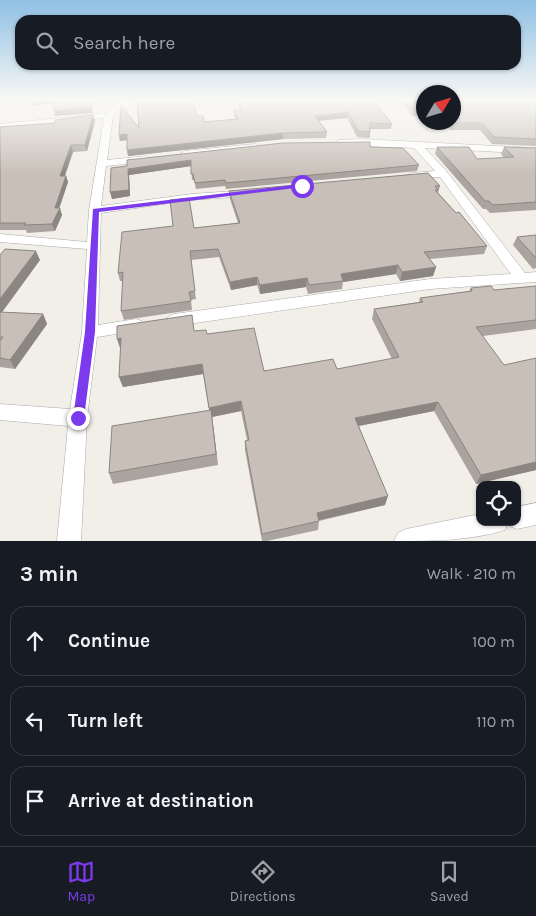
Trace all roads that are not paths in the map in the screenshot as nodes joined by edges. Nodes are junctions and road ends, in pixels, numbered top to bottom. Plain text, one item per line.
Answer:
1 (112, 125) edge
2 (332, 143) edge
3 (417, 145) junction
4 (264, 146) edge
5 (536, 151) edge
6 (178, 155) edge
7 (159, 158) edge
8 (102, 164) junction
9 (443, 174) junction
10 (398, 177) edge
11 (263, 191) edge
12 (95, 210) junction
13 (0, 238) edge
14 (92, 246) junction
15 (529, 277) edge
16 (90, 332) junction
17 (0, 412) edge
18 (78, 418) junction
19 (536, 514) edge
20 (521, 517) edge
21 (478, 526) edge
22 (69, 541) edge
23 (406, 541) edge

1 - 8 street
2 - 3 street
3 - 5 street
3 - 9 street
4 - 6 street
7 - 8 street
8 - 12 street
9 - 10 street
9 - 15 street
11 - 12 street
12 - 14 street
13 - 14 street
14 - 16 street
15 - 16 street
16 - 18 street
17 - 18 street
18 - 22 street
19 - 20 street
21 - 23 street

